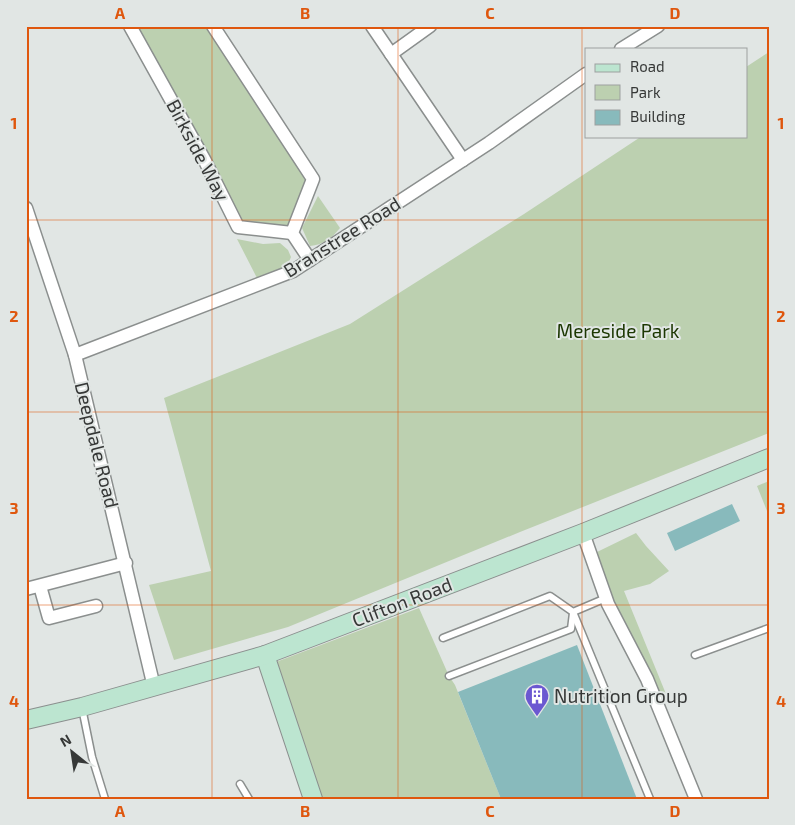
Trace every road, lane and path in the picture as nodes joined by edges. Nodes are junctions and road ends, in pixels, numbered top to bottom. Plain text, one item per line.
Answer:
1 (130, 26) edge
2 (213, 26) edge
3 (372, 26) edge
4 (430, 26) edge
5 (658, 26) edge
6 (623, 48) edge
7 (391, 54) junction
8 (585, 75) edge
9 (463, 160) junction
10 (26, 208) edge
11 (292, 233) junction
12 (310, 260) junction
13 (75, 355) junction
14 (769, 458) edge
15 (583, 533) junction
16 (126, 563) junction
17 (40, 586) junction
18 (26, 589) edge
19 (606, 598) junction
20 (96, 606) dead end
21 (573, 612) junction
22 (769, 628) edge
23 (443, 638) dead end
24 (695, 654) dead end
25 (265, 655) junction
26 (449, 676) dead end
27 (154, 687) junction
28 (82, 707) junction
29 (26, 720) edge
30 (240, 784) dead end
31 (104, 799) edge
32 (249, 799) edge
33 (313, 799) edge
34 (650, 799) edge
35 (696, 799) edge

1 - 11 street, Birkside Way
2 - 11 street
3 - 7 street
4 - 7 street
5 - 6 street
7 - 9 street
8 - 9 street, Branstree Road
9 - 12 street, Branstree Road
10 - 13 street, Deepdale Road
11 - 12 street
12 - 13 street, Branstree Road
13 - 16 street, Deepdale Road
14 - 15 street, Clifton Road
15 - 19 street
15 - 25 street, Clifton Road
16 - 17 street
16 - 27 street, Deepdale Road
17 - 18 street
17 - 20 street
19 - 21 lane
19 - 35 street
21 - 23 lane
21 - 26 lane
21 - 34 lane
22 - 24 lane
25 - 27 street, Clifton Road
25 - 33 street
27 - 28 street, Clifton Road
28 - 29 street, Clifton Road
28 - 31 lane
30 - 32 lane

